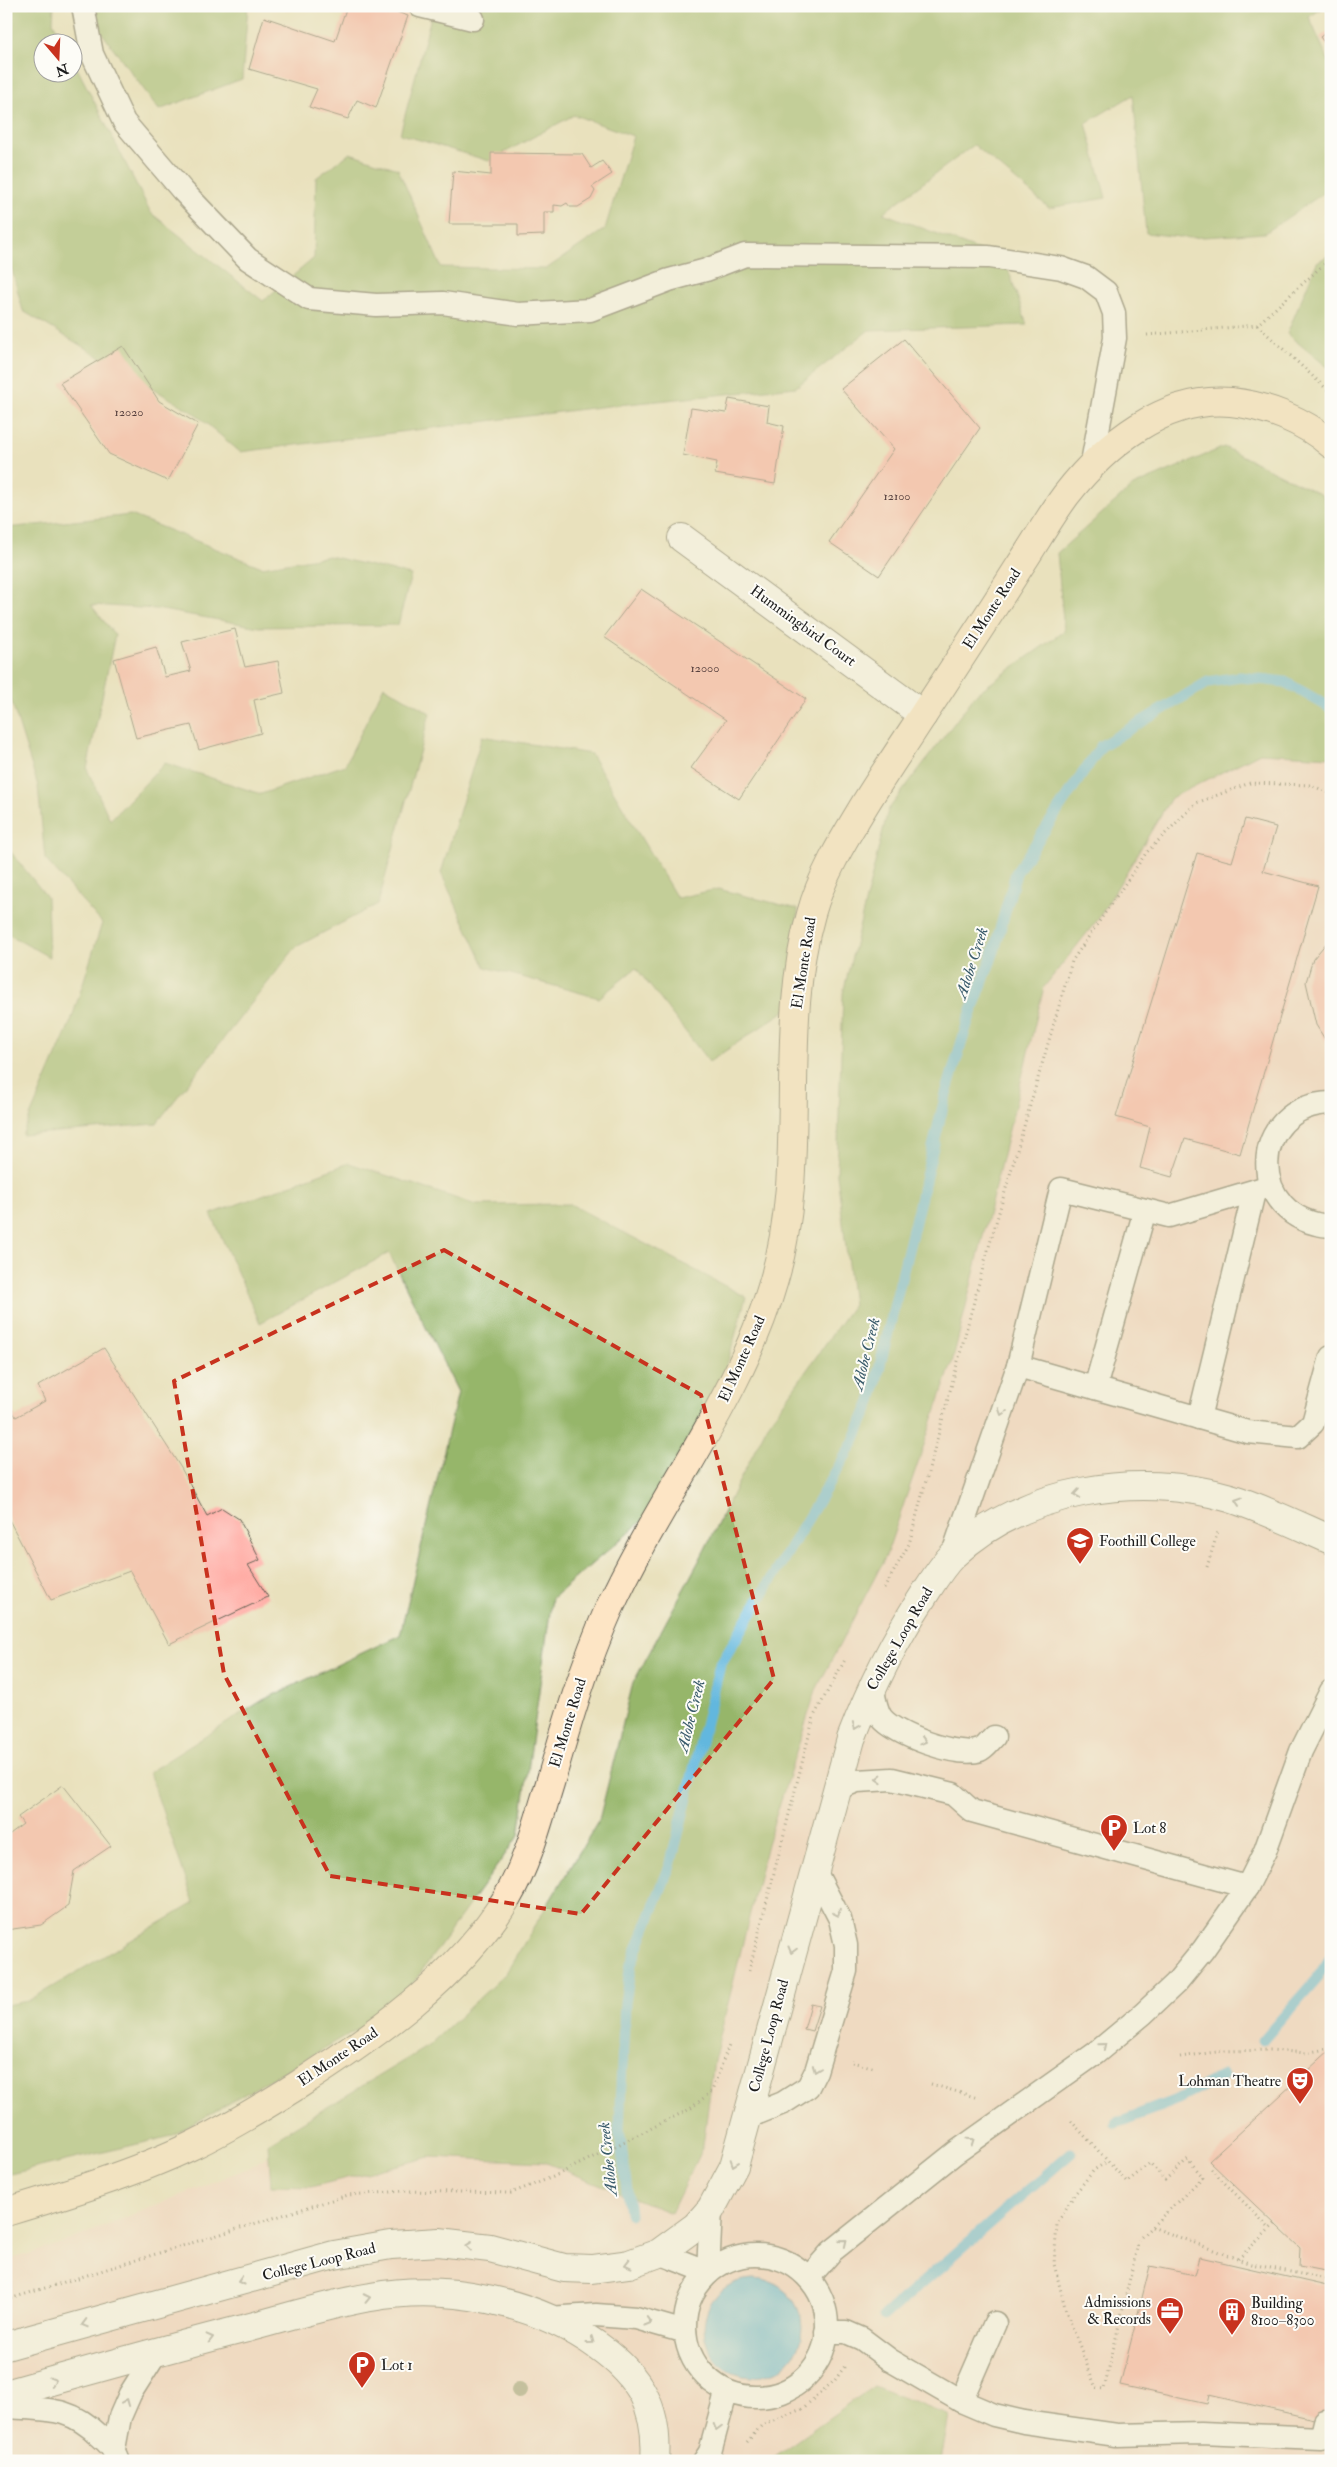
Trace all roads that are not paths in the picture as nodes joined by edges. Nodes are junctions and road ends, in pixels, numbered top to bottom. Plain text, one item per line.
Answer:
1 (83, 6) edge
2 (420, 6) edge
3 (473, 19) dead end
4 (1331, 444) edge
5 (1091, 468) junction
6 (682, 538) dead end
7 (923, 715) junction
8 (1331, 1103) edge
9 (1262, 1189) junction
10 (1145, 1210) junction
11 (1331, 1226) edge
12 (1331, 1356) edge
13 (1018, 1366) junction
14 (1094, 1388) junction
15 (1199, 1418) junction
16 (1278, 1514) junction
17 (1331, 1518) edge
18 (1331, 1540) edge
19 (952, 1556) junction
20 (872, 1684) junction
21 (1331, 1691) edge
22 (994, 1737) dead end
23 (836, 1789) junction
24 (814, 1870) junction
25 (1247, 1887) junction
26 (748, 2117) junction
27 (711, 2209) junction
28 (6, 2212) edge
29 (659, 2253) junction
30 (708, 2272) junction
31 (810, 2276) junction
32 (548, 2318) junction
33 (995, 2323) dead end
34 (685, 2332) junction
35 (826, 2332) junction
36 (6, 2346) edge
37 (157, 2351) junction
38 (726, 2392) junction
39 (6, 2394) edge
40 (961, 2401) junction
41 (6, 2407) edge
42 (1325, 2422) dead end
43 (116, 2455) edge
44 (655, 2461) edge
45 (704, 2461) edge

1 - 5 lane
2 - 3 lane
4 - 5 street, El Monte Road
5 - 7 street, El Monte Road
6 - 7 street, Hummingbird Court
7 - 28 street, El Monte Road
8 - 9 lane
9 - 10 lane
9 - 11 lane
9 - 15 lane
10 - 13 lane
10 - 14 lane
12 - 15 lane
13 - 14 lane
13 -> 19 lane
14 - 15 lane
16 - 17 street
16 - 18 street, College Loop Road
16 -> 19 street, College Loop Road
19 - 20 street, College Loop Road
20 -> 22 lane
20 -> 23 street, College Loop Road
21 - 25 lane
23 - 24 street, College Loop Road
25 -> 23 lane
24 -> 26 street, College Loop Road
24 -> 26 lane
31 -> 25 lane
26 -> 27 street, College Loop Road
27 - 29 street, College Loop Road
27 - 30 lane
29 - 30 lane
29 -> 36 street, College Loop Road
30 - 31 lane
30 - 34 lane
31 - 35 lane
32 -> 34 lane
37 -> 32 street
32 -> 44 street
33 - 40 lane
34 - 38 lane
35 - 38 lane
35 - 40 lane
39 -> 37 street
43 -> 37 lane
38 -> 45 lane
40 - 42 lane
41 - 43 lane

